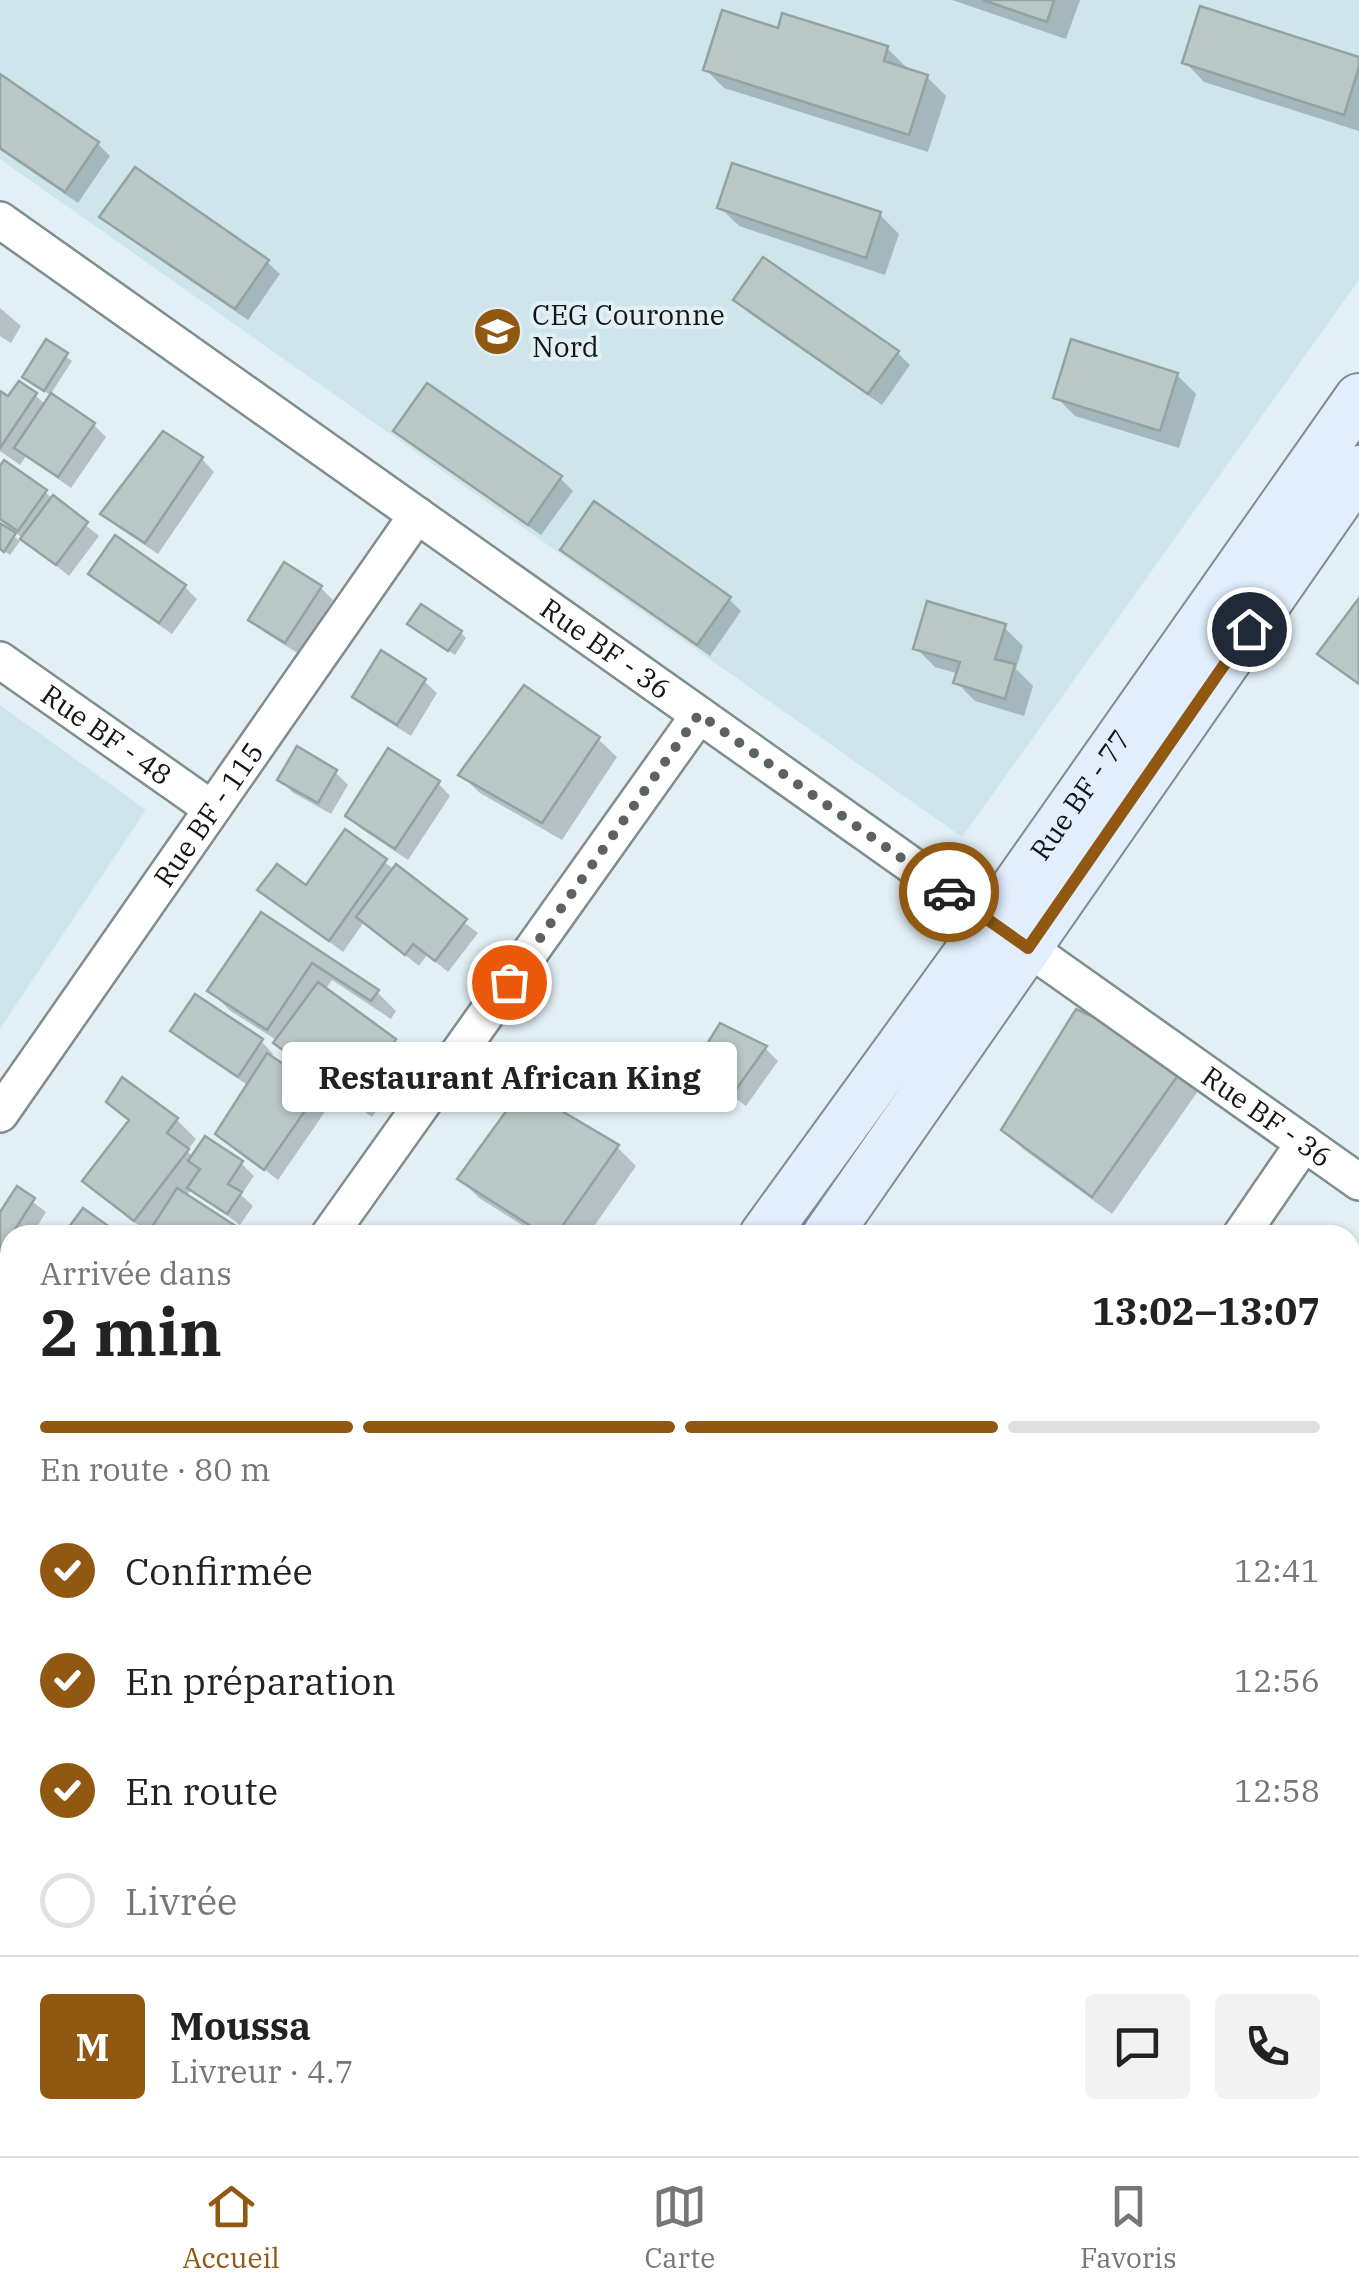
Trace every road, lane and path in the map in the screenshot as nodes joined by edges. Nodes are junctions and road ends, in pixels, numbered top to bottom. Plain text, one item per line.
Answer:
1 (0, 220) edge
2 (1359, 398) edge
3 (1359, 470) edge
4 (417, 515) junction
5 (0, 660) edge
6 (699, 714) junction
7 (212, 810) junction
8 (1010, 935) junction
9 (0, 1114) edge
10 (1304, 1143) junction
11 (1359, 1182) edge
12 (336, 1225) edge
13 (772, 1225) edge
14 (833, 1225) edge
15 (1248, 1225) edge

1 - 4 street, Rue BF - 36
2 - 8 main road, Rue BF - 77
3 - 8 main road, Rue BF - 77
4 - 6 street, Rue BF - 36
4 - 7 street, Rue BF - 115
5 - 7 street, Rue BF - 48
6 - 8 street, Rue BF - 36
6 - 12 street
7 - 9 street, Rue BF - 115
8 - 10 street, Rue BF - 36
8 - 13 main road, Rue BF - 77
8 - 14 main road, Rue BF - 77
10 - 11 street, Rue BF - 36
10 - 15 street

